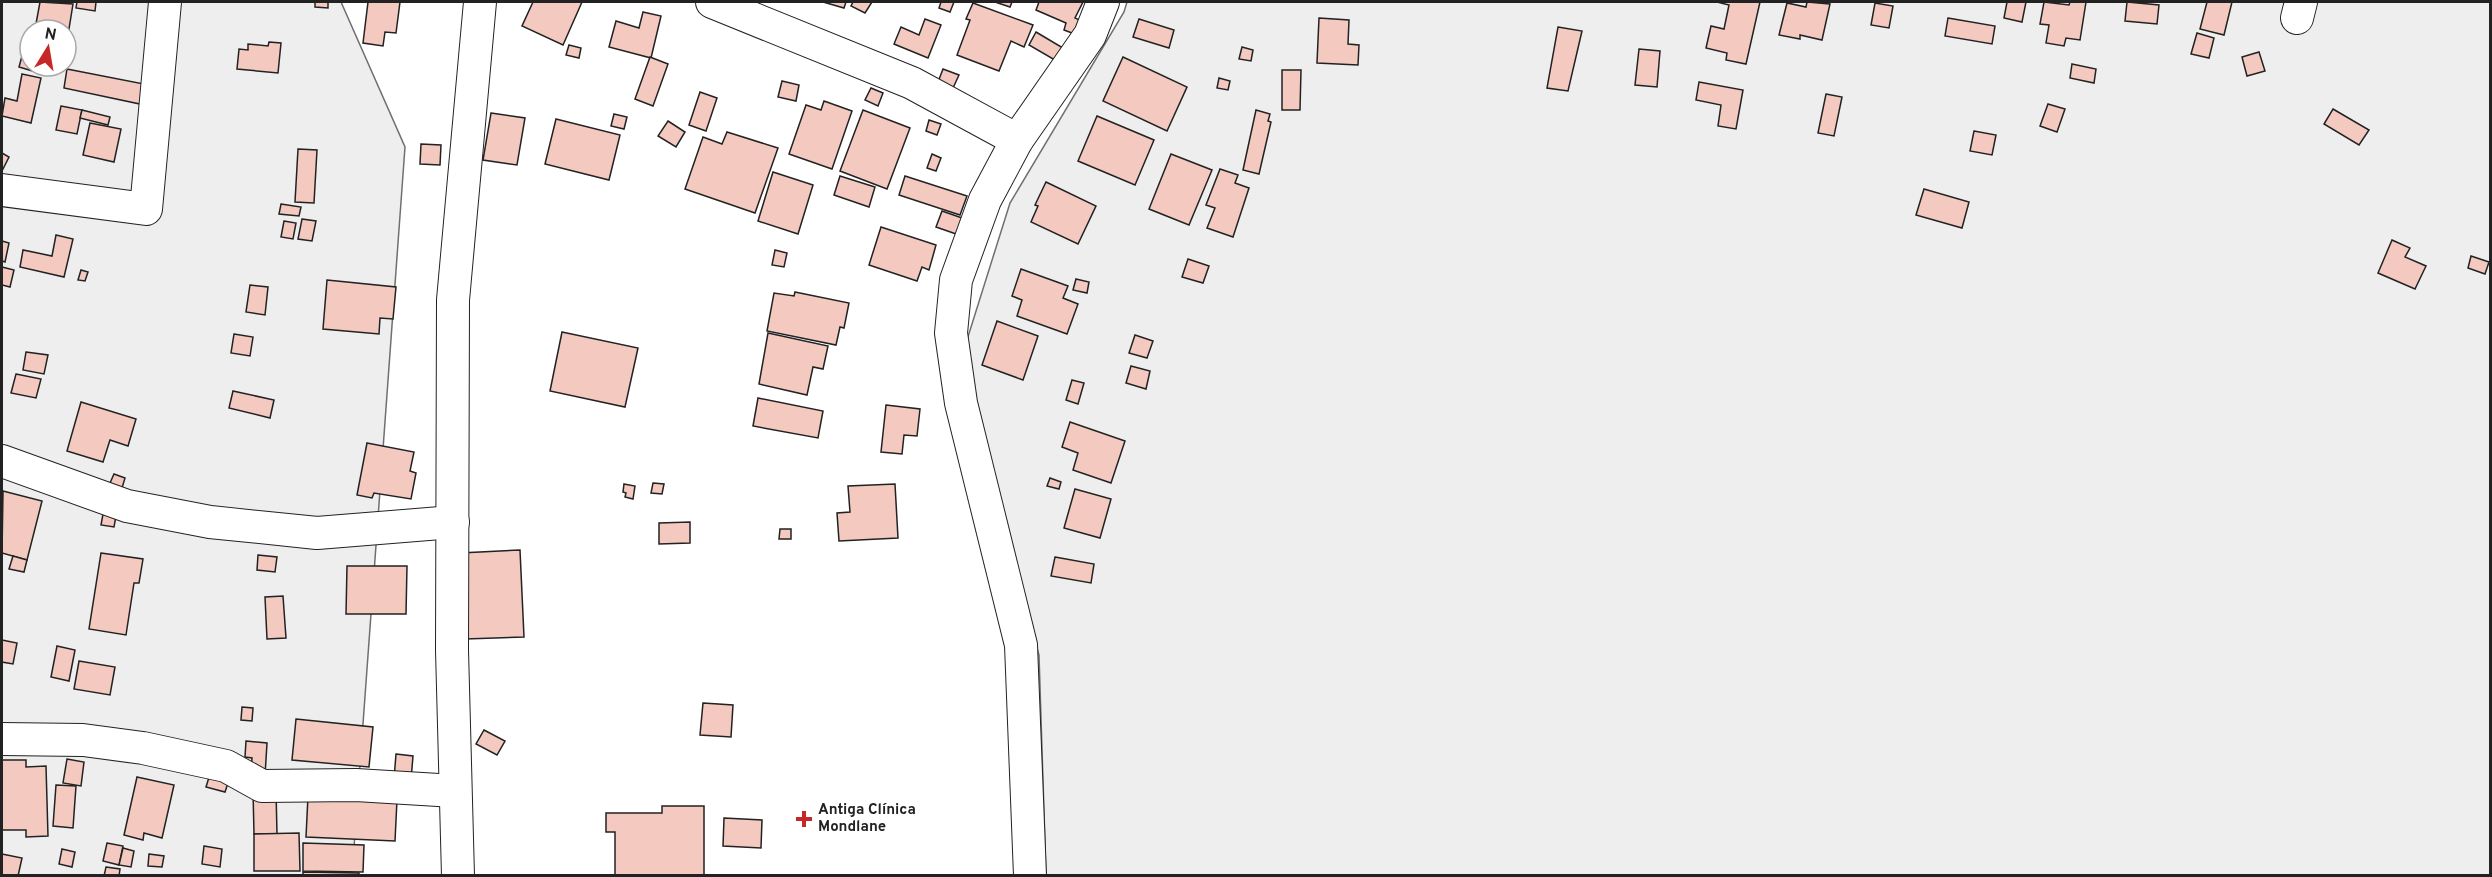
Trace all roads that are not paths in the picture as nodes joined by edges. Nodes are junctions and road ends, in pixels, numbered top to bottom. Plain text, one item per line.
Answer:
1 (165, 2) edge
2 (480, 2) edge
3 (1103, 2) edge
4 (730, 5) edge
5 (1017, 140) junction
6 (2, 190) edge
7 (2, 461) edge
8 (453, 522) junction
9 (2, 739) edge
10 (455, 791) junction
11 (458, 876) edge
12 (1030, 876) edge

1 - 6 street
2 - 8 street
3 - 5 street
4 - 5 street
5 - 12 street
7 - 8 street
8 - 10 street
9 - 10 street
10 - 11 street

